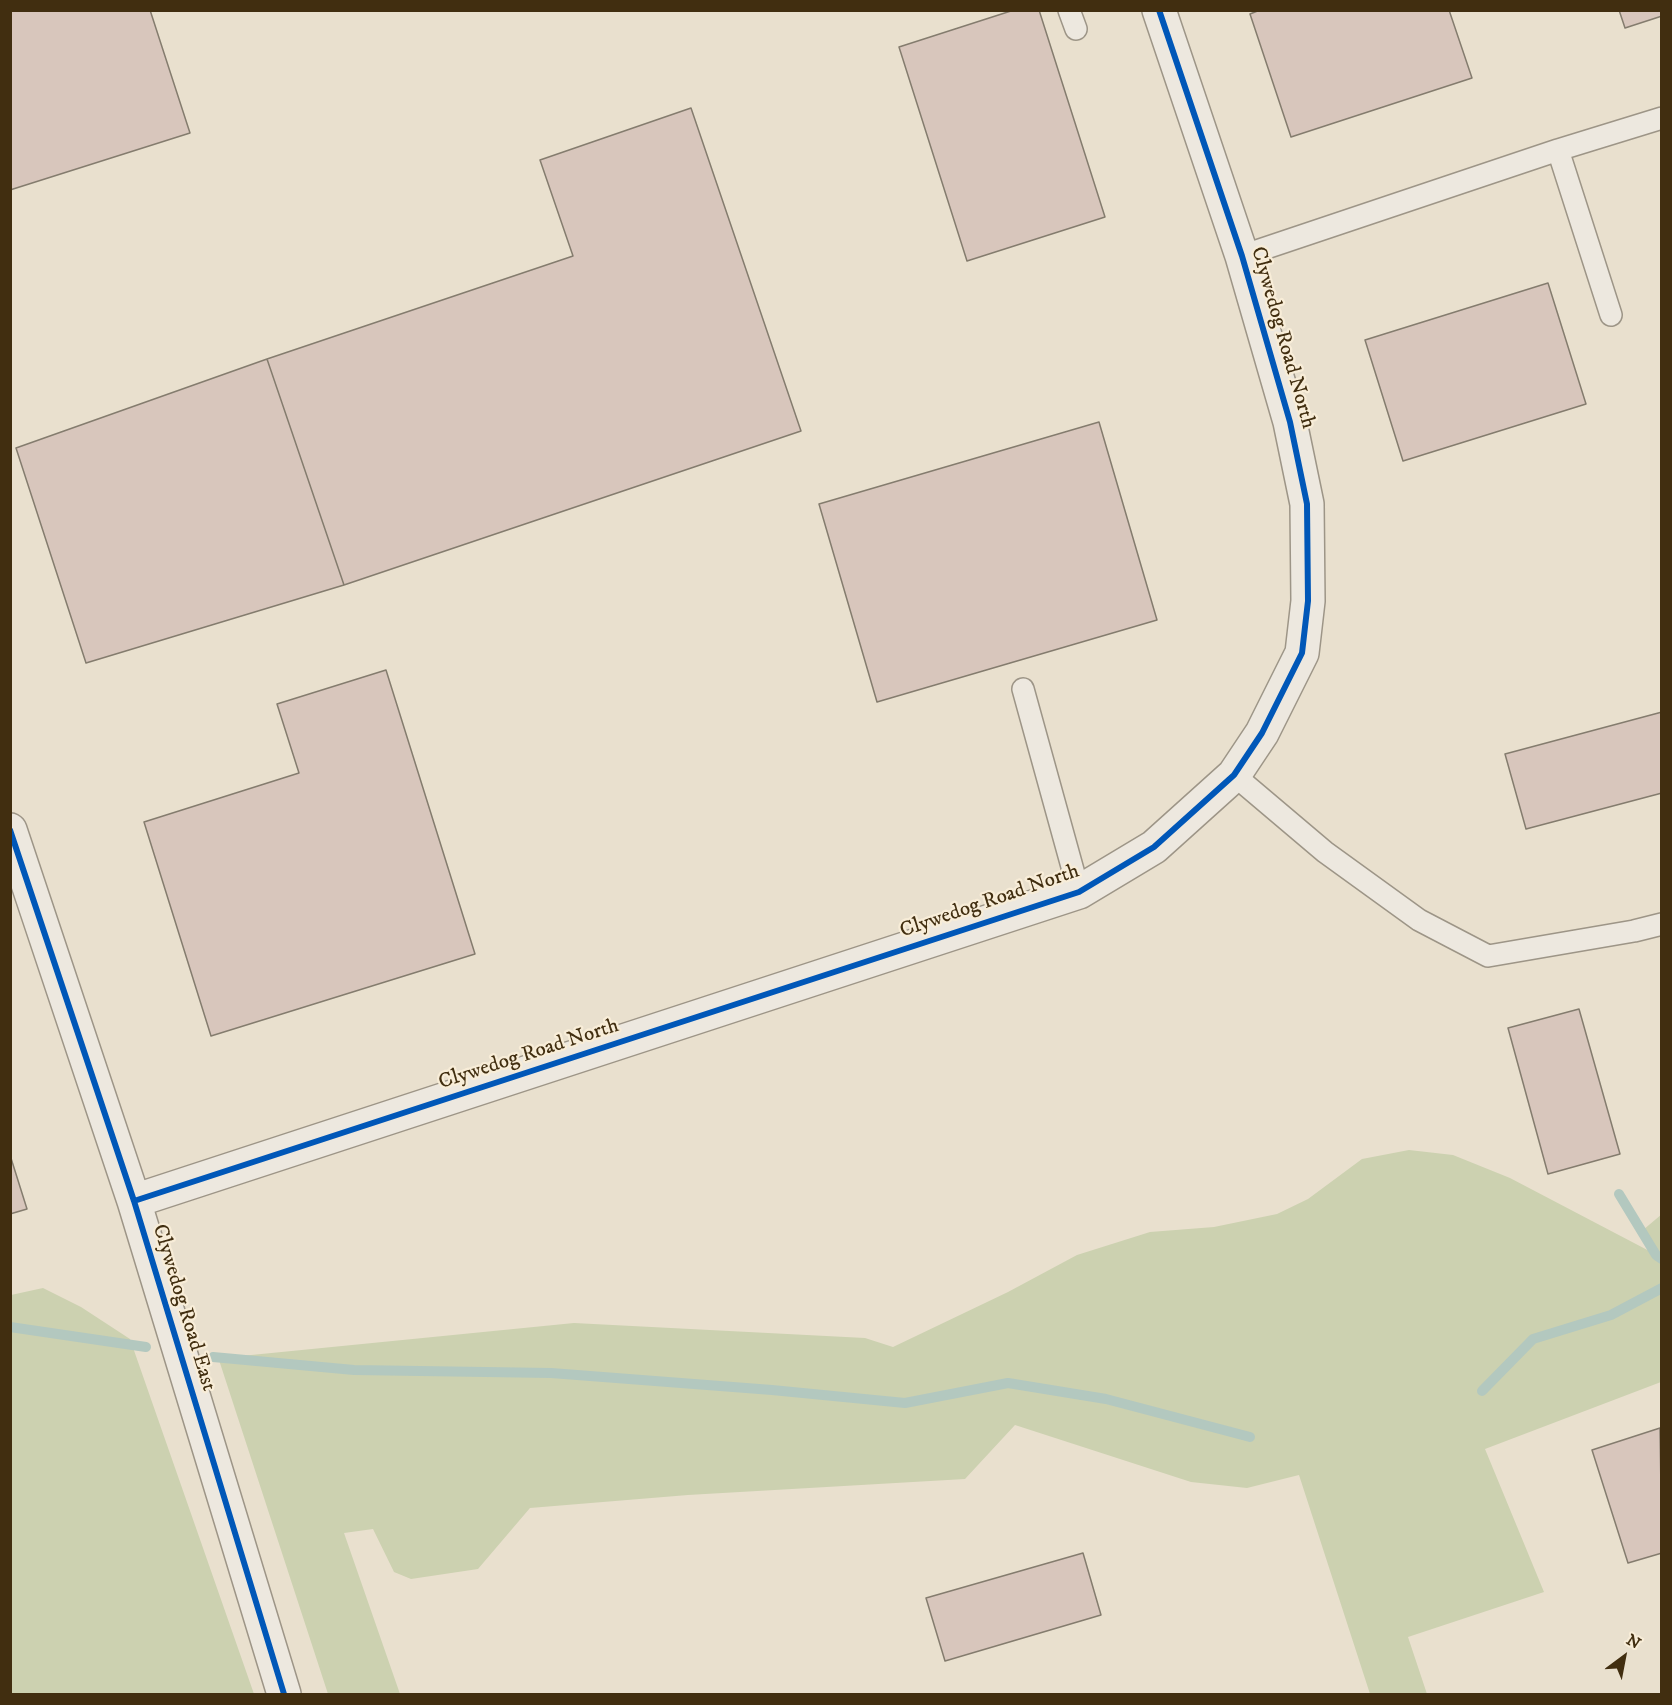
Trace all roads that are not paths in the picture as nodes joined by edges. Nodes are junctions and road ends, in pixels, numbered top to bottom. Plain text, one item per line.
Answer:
1 (1159, 10) edge
2 (1662, 118) edge
3 (1558, 150) junction
4 (1242, 256) junction
5 (1611, 315) dead end
6 (1023, 688) dead end
7 (1234, 775) junction
8 (10, 830) edge
9 (1079, 892) junction
10 (1662, 924) edge
11 (134, 1201) junction
12 (284, 1695) edge

1 - 4 street, Clywedog Road North
2 - 3 lane
3 - 4 lane
3 - 5 lane
4 - 7 street, Clywedog Road North
6 - 9 lane
7 - 9 street, Clywedog Road North
7 - 10 lane
8 - 11 street, Clywedog Road East
9 - 11 street, Clywedog Road North
11 - 12 street, Clywedog Road East

